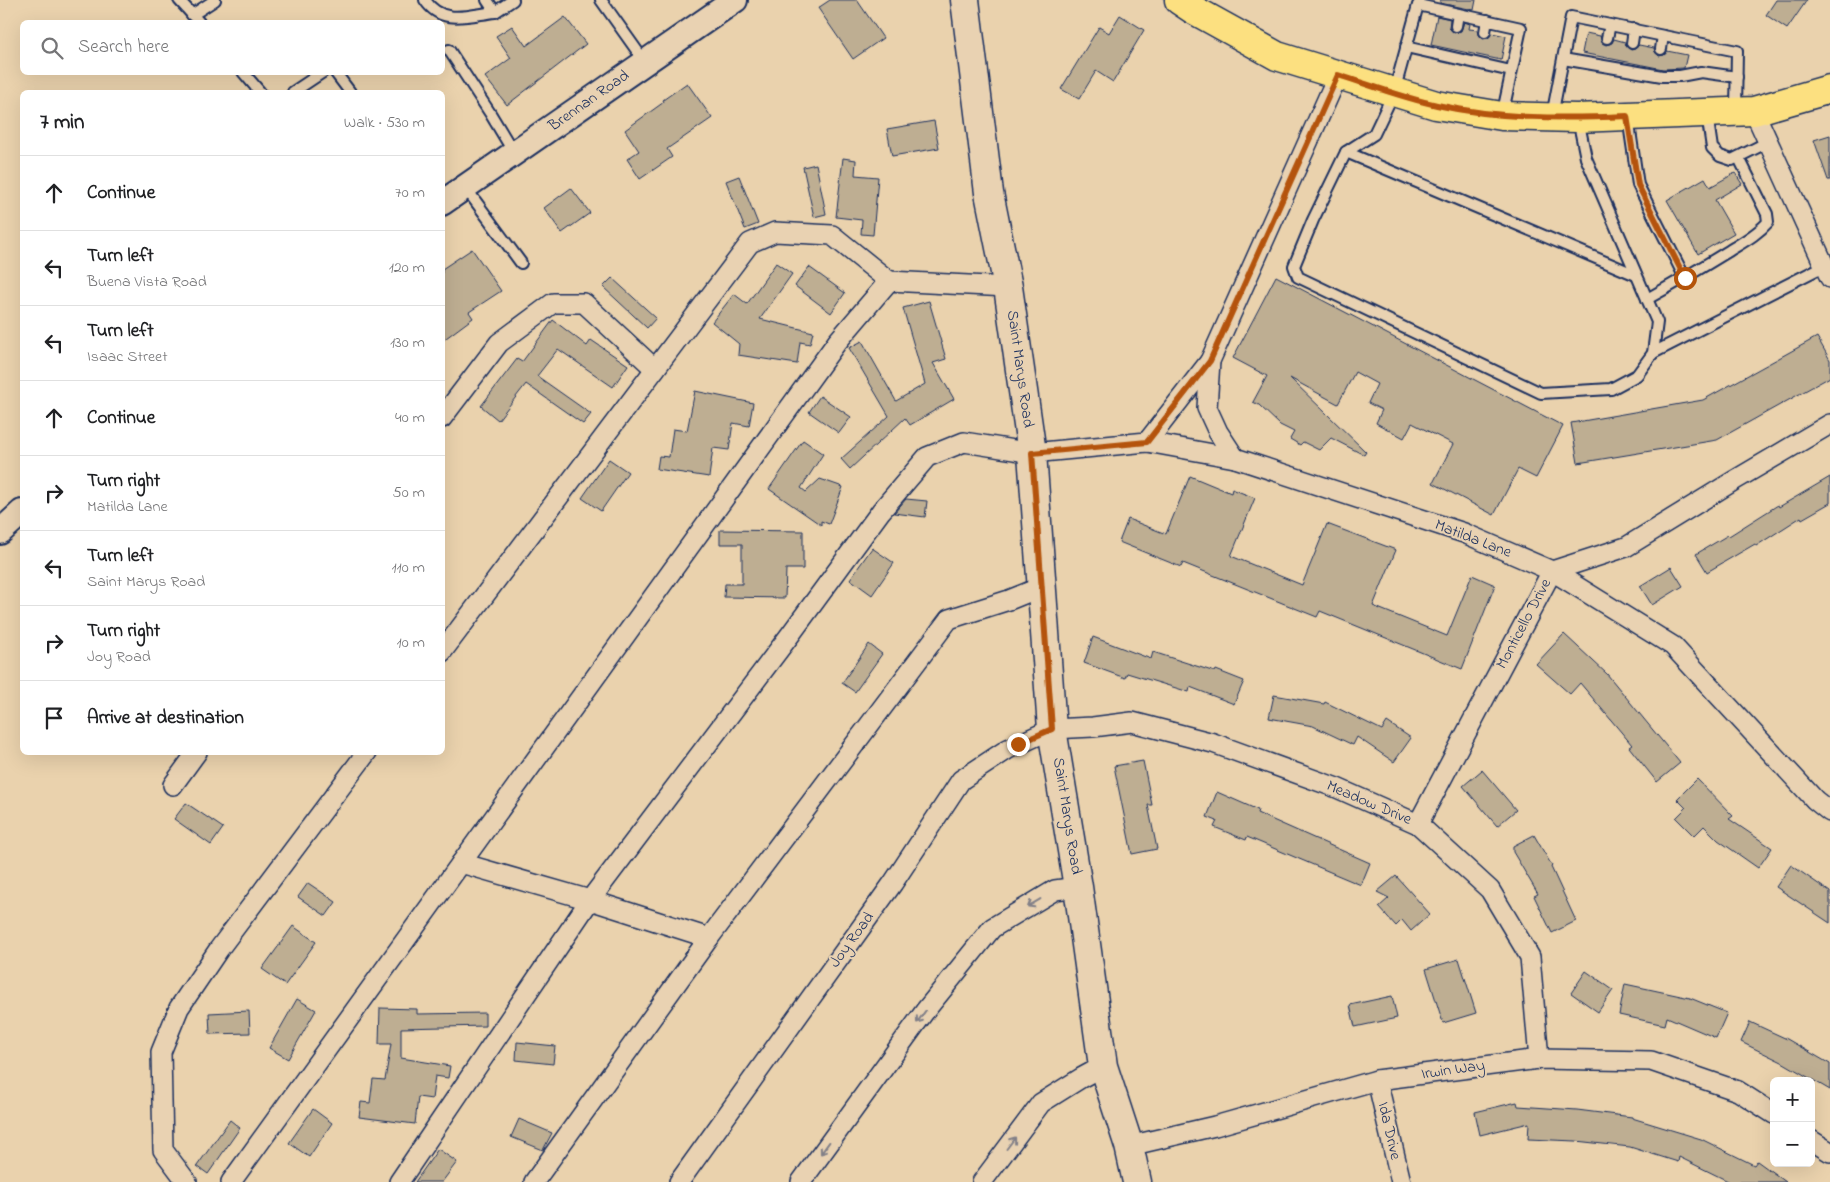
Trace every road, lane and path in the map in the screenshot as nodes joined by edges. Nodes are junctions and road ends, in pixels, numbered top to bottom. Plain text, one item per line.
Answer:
1 (179, 0) edge
2 (215, 0) edge
3 (425, 0) edge
4 (487, 0) edge
5 (513, 0) edge
6 (601, 0) edge
7 (735, 0) edge
8 (965, 0) edge
9 (1179, 0) edge
10 (495, 12) junction
11 (1458, 14) junction
12 (195, 19) edge
13 (1487, 20) junction
14 (1610, 25) junction
15 (1456, 26) dead end
16 (1634, 29) junction
17 (1485, 32) dead end
18 (1663, 36) junction
19 (1607, 38) dead end
20 (1632, 43) dead end
21 (1406, 47) junction
22 (449, 50) dead end
23 (1661, 50) dead end
24 (1563, 59) junction
25 (645, 62) junction
26 (1511, 71) junction
27 (246, 75) edge
28 (318, 75) edge
29 (337, 75) edge
30 (1338, 75) junction
31 (1737, 77) junction
32 (1830, 89) edge
33 (258, 90) edge
34 (296, 90) edge
35 (348, 90) edge
36 (1394, 92) junction
37 (1745, 112) junction
38 (1707, 113) junction
39 (1502, 116) junction
40 (1627, 116) junction
41 (1564, 118) junction
42 (1768, 142) junction
43 (1346, 152) junction
44 (514, 154) junction
45 (1739, 158) junction
46 (465, 187) junction
47 (445, 200) edge
48 (521, 264) dead end
49 (1827, 272) edge
50 (1636, 275) junction
51 (1685, 278) junction
52 (889, 281) junction
53 (1008, 287) junction
54 (1647, 299) junction
55 (1653, 353) junction
56 (1210, 361) junction
57 (655, 369) junction
58 (445, 414) edge
59 (1830, 424) edge
60 (1147, 442) junction
61 (1032, 453) junction
62 (1235, 458) junction
63 (20, 514) edge
64 (0, 532) edge
65 (1552, 571) junction
66 (1041, 587) junction
67 (445, 648) edge
68 (1052, 729) junction
69 (195, 755) edge
70 (364, 755) edge
71 (173, 785) dead end
72 (1830, 812) edge
73 (1418, 824) junction
74 (461, 863) junction
75 (1078, 887) junction
76 (590, 900) junction
77 (709, 938) junction
78 (1539, 1059) junction
79 (1103, 1066) junction
80 (1377, 1080) junction
81 (1770, 1111) edge
82 (1815, 1143) edge
83 (1129, 1146) junction
84 (1830, 1152) edge
85 (187, 1182) edge
86 (231, 1182) edge
87 (399, 1182) edge
88 (534, 1182) edge
89 (679, 1182) edge
90 (801, 1182) edge
91 (982, 1182) edge
92 (1137, 1182) edge
93 (1401, 1182) edge

1 - 12 lane
2 - 12 lane
3 - 10 lane
4 - 10 lane
5 - 10 lane
6 - 25 lane
7 - 25 street, Brennan Road
8 - 53 main road, Saint Marys Road
9 - 30 main road
11 - 13 lane
11 - 15 lane
11 - 21 lane
13 - 17 lane
13 - 26 lane
14 - 16 lane
14 - 19 lane
14 - 24 lane
16 - 18 lane
16 - 20 lane
18 - 23 lane
18 - 31 lane
21 - 26 lane
21 - 36 lane
22 - 44 lane
24 - 31 lane
24 - 41 lane
25 - 44 street, Brennan Road
26 - 39 lane
27 - 33 lane
28 - 34 lane
29 - 35 lane
30 - 36 main road
30 - 56 street
31 - 37 lane
32 - 37 main road
36 - 39 main road
36 - 43 lane
37 - 38 main road
37 - 42 street
38 - 40 main road
38 - 45 lane
39 - 41 main road
40 - 41 main road
40 - 51 lane
41 - 50 lane
42 - 45 lane
42 - 49 street
43 - 50 lane
43 - 55 lane
44 - 46 street, Brennan Road
45 - 51 lane
46 - 47 street, Brennan Road
46 - 48 lane
49 - 55 lane
50 - 54 lane
51 - 54 lane
52 - 53 street
52 - 57 street
52 - 74 street
53 - 61 main road, Saint Marys Road
54 - 55 lane
56 - 60 street
56 - 62 street
57 - 58 street
57 - 67 street
59 - 65 street, Monticello Drive
60 - 61 street, Matilda Lane
60 - 62 street, Matilda Lane
61 - 66 main road, Saint Marys Road
61 - 76 street, Matilda Lane
62 - 65 street, Matilda Lane
63 - 64 street
65 - 72 street, Matilda Lane
65 - 73 street, Monticello Drive
66 - 68 main road, Saint Marys Road
66 - 77 street
68 - 73 street, Meadow Drive
68 - 75 main road, Saint Marys Road
68 - 89 street, Joy Road
69 - 71 street
70 - 85 street
73 - 78 street, Meadow Drive
74 - 76 street
74 - 86 street
75 - 79 main road, Saint Marys Road
75 -> 90 street
76 - 77 street
76 - 87 street, Matilda Lane
77 - 88 street
78 - 80 street, Irwin Way
78 - 81 street, Irwin Way
79 - 83 main road, Saint Marys Road
91 -> 79 street
80 - 83 street, Irwin Way
80 - 93 street, Ida Drive
82 - 84 street
83 - 92 main road, Saint Marys Road

